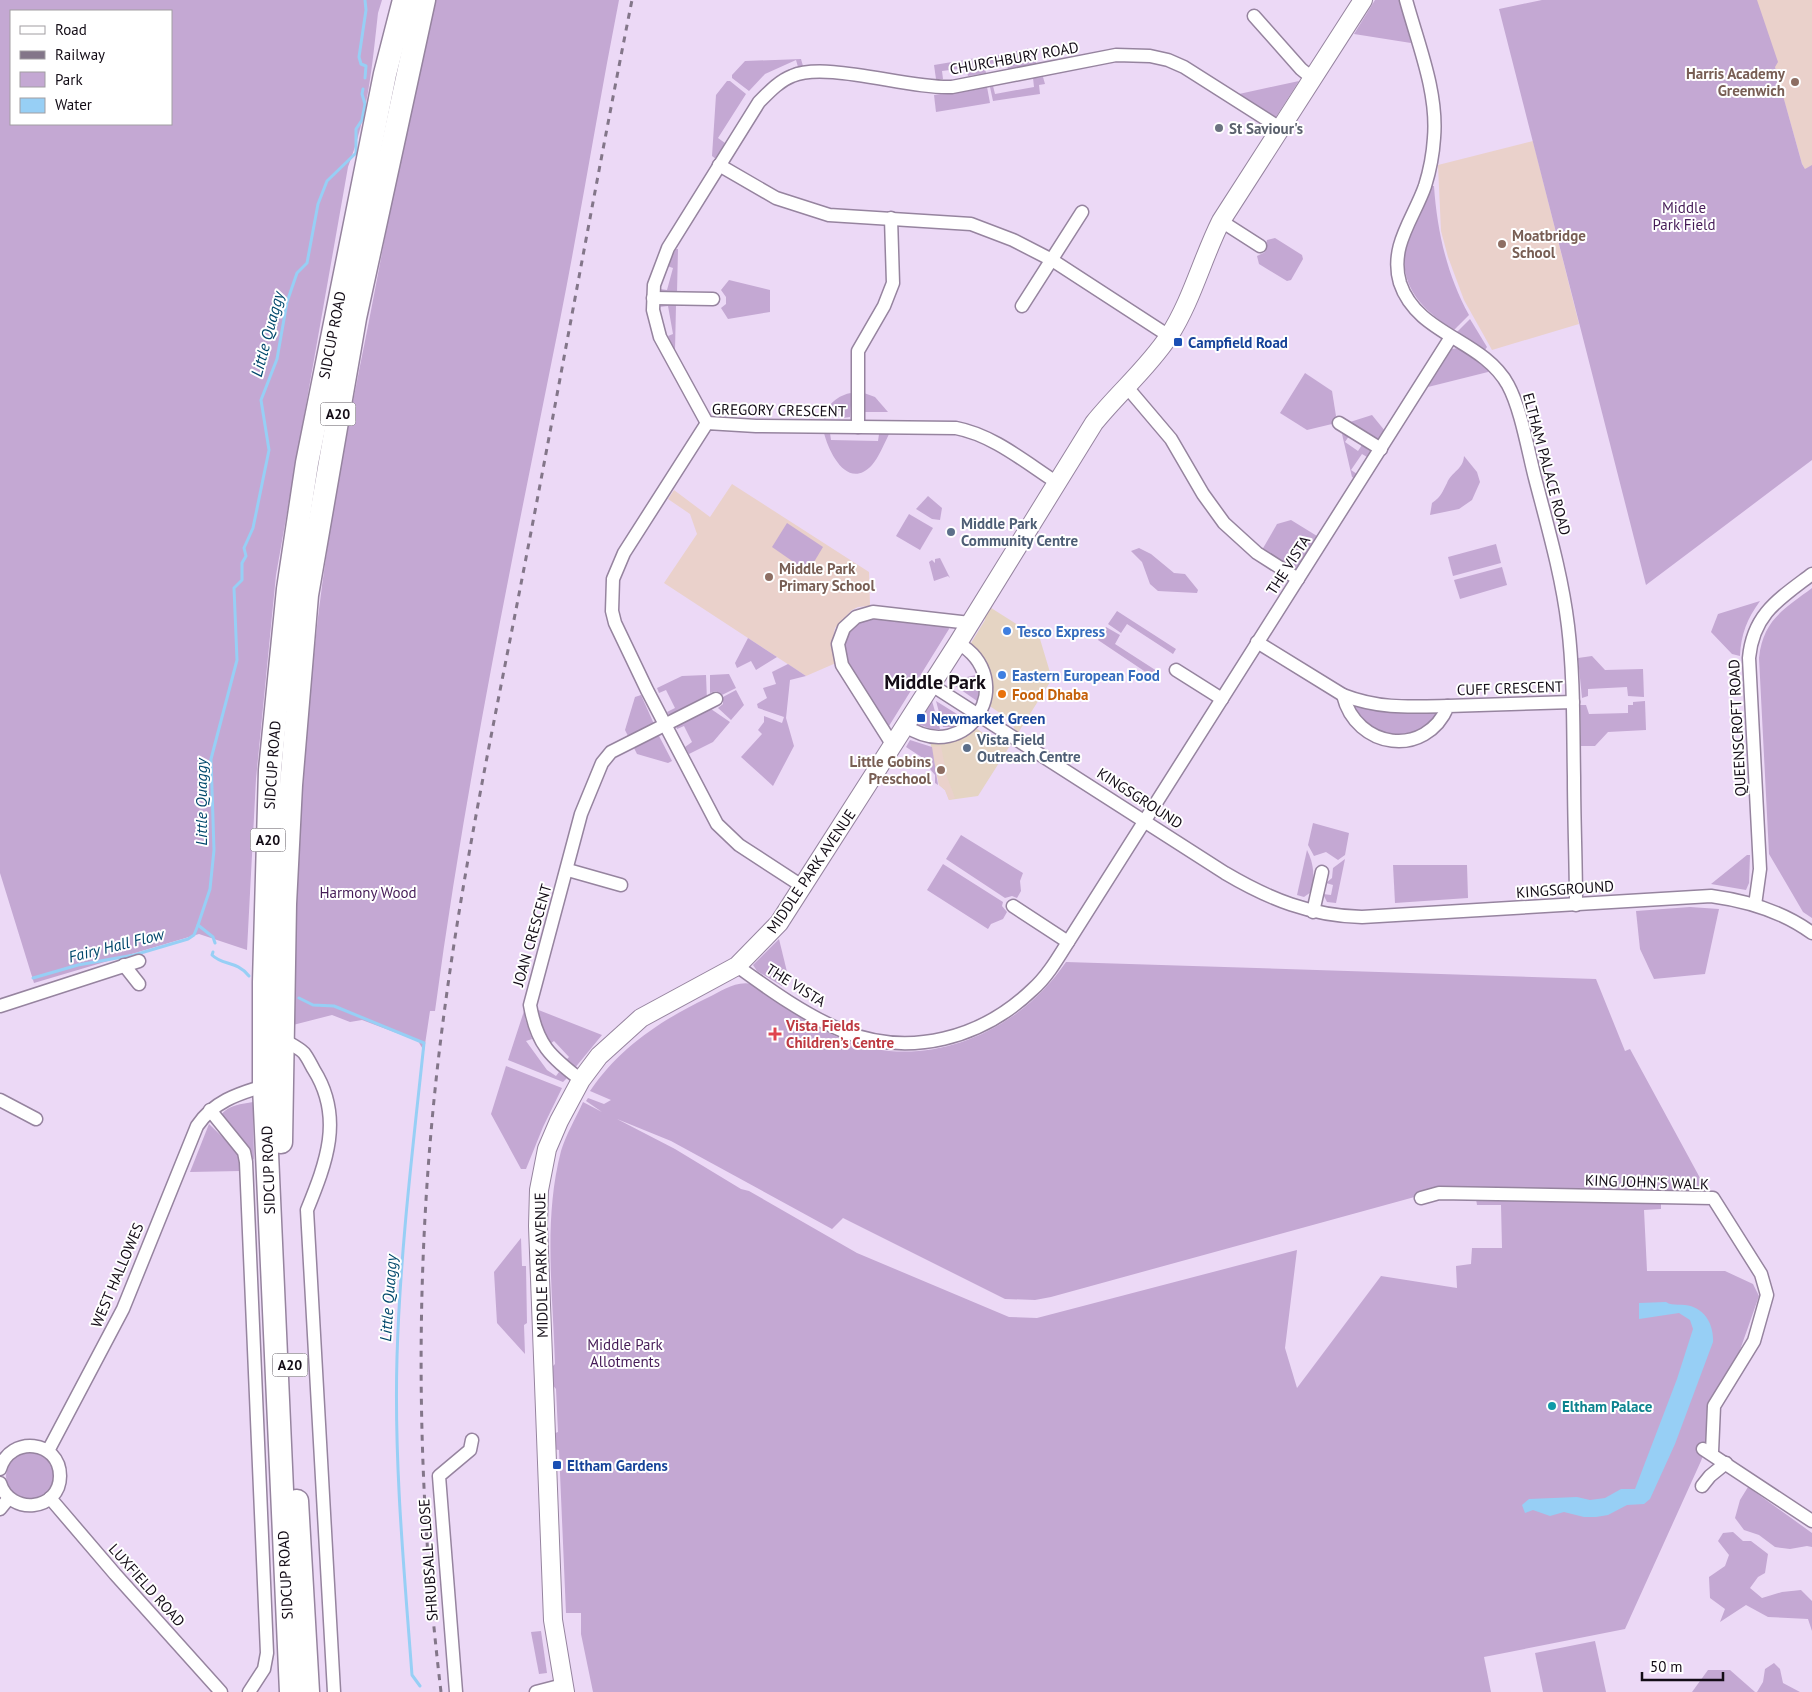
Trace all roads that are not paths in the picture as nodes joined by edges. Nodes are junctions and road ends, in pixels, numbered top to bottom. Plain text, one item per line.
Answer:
1 (404, 0) edge
2 (424, 0) edge
3 (1363, 0) edge
4 (1406, 0) edge
5 (1254, 16) dead end
6 (1312, 78) junction
7 (1280, 128) junction
8 (719, 165) junction
9 (1082, 212) dead end
10 (892, 218) junction
11 (1221, 221) junction
12 (1260, 246) dead end
13 (1052, 260) junction
14 (653, 298) junction
15 (713, 299) dead end
16 (1022, 306) dead end
17 (1169, 336) junction
18 (1451, 337) junction
19 (1126, 386) junction
20 (707, 423) junction
21 (1339, 423) dead end
22 (858, 427) junction
23 (1381, 449) junction
24 (1056, 482) junction
25 (1812, 574) edge
26 (1298, 579) junction
27 (970, 623) junction
28 (1258, 642) junction
29 (958, 643) junction
30 (1176, 670) dead end
31 (930, 684) junction
32 (1343, 695) junction
33 (716, 699) dead end
34 (1222, 699) junction
35 (1573, 702) junction
36 (1448, 706) junction
37 (979, 715) junction
38 (665, 724) junction
39 (904, 725) junction
40 (892, 744) junction
41 (1145, 820) junction
42 (568, 870) junction
43 (1322, 872) dead end
44 (621, 885) dead end
45 (802, 886) junction
46 (1576, 904) junction
47 (1755, 905) junction
48 (1013, 906) dead end
49 (1313, 912) junction
50 (1812, 933) edge
51 (1068, 942) junction
52 (139, 961) dead end
53 (124, 965) junction
54 (737, 966) junction
55 (139, 984) dead end
56 (0, 1006) edge
57 (281, 1038) junction
58 (581, 1080) junction
59 (264, 1086) junction
60 (0, 1100) edge
61 (210, 1110) junction
62 (36, 1119) dead end
63 (1420, 1198) dead end
64 (472, 1440) dead end
65 (48, 1451) junction
66 (1726, 1463) junction
67 (0, 1468) edge
68 (0, 1483) edge
69 (1702, 1486) dead end
70 (9, 1498) junction
71 (50, 1498) junction
72 (0, 1509) edge
73 (1812, 1521) edge
74 (564, 1689) edge
75 (221, 1692) edge
76 (249, 1692) edge
77 (291, 1692) edge
78 (308, 1692) edge
79 (334, 1692) edge
80 (456, 1692) edge
81 (536, 1692) edge

1 - 59 highway, SIDCUP ROAD / A20
2 - 57 highway, SIDCUP ROAD / A20
3 - 6 street, MIDDLE PARK AVENUE
4 - 18 street, ELTHAM PALACE ROAD
5 - 6 street
6 - 7 street, MIDDLE PARK AVENUE
7 - 8 street, CHURCHBURY ROAD
7 - 11 street, MIDDLE PARK AVENUE
8 - 10 street
8 - 14 street, CHURCHBURY ROAD
9 - 13 street
10 - 13 street
10 - 22 street
11 - 12 street
11 - 17 street, MIDDLE PARK AVENUE
13 - 16 street
13 - 17 street
14 - 15 street
14 - 20 street, CHURCHBURY ROAD
17 - 19 street, MIDDLE PARK AVENUE
18 - 23 street, THE VISTA
18 - 35 street, ELTHAM PALACE ROAD
19 - 24 street, MIDDLE PARK AVENUE
19 - 26 street
20 - 22 street, GREGORY CRESCENT
20 - 38 street, GREGORY CRESCENT
21 - 23 street
22 - 24 street, GREGORY CRESCENT
23 - 26 street, THE VISTA
24 - 27 street, MIDDLE PARK AVENUE
25 - 47 street, QUEENSCROFT ROAD
26 - 28 street, THE VISTA
27 - 29 street, MIDDLE PARK AVENUE
27 - 40 street
28 - 32 street, CUFF CRESCENT
28 - 34 street, THE VISTA
29 - 31 street, MIDDLE PARK AVENUE
29 - 37 street
30 - 34 street
31 - 37 street, KINGSGROUND
31 - 39 street, MIDDLE PARK AVENUE
32 - 36 street, CUFF CRESCENT
32 - 36 street, CUFF CRESCENT
33 - 38 street
34 - 41 street, THE VISTA
35 - 36 street, CUFF CRESCENT
35 - 46 street, ELTHAM PALACE ROAD
37 - 39 street
37 - 41 street, KINGSGROUND
38 - 42 street, JOAN CRESCENT
38 - 45 street, GREGORY CRESCENT
39 - 40 street, MIDDLE PARK AVENUE
40 - 45 street, MIDDLE PARK AVENUE
41 - 49 street, KINGSGROUND
41 - 51 street, THE VISTA
42 - 44 street, JOAN CRESCENT
42 - 58 street, JOAN CRESCENT
43 - 49 street
45 - 54 street, MIDDLE PARK AVENUE
46 - 47 street, KINGSGROUND
46 - 49 street, KINGSGROUND
47 - 50 street, KINGSGROUND
48 - 51 street
51 - 54 street, THE VISTA
52 - 53 street
53 - 55 street
53 - 56 street
54 - 58 street, MIDDLE PARK AVENUE
57 - 78 highway, SIDCUP ROAD / A20
57 - 79 street
58 - 74 street, MIDDLE PARK AVENUE
59 - 61 street
59 - 77 highway, SIDCUP ROAD / A20
60 - 62 street
61 - 65 street, WEST HALLOWES
61 - 76 street, SIDCUP ROAD
63 - 66 street, KING JOHN'S WALK
64 - 80 street, SHRUBSALL CLOSE
65 - 67 street
65 - 71 street
66 - 69 street
66 - 73 street
68 - 70 street
70 - 71 street
70 - 72 street
71 - 75 street, LUXFIELD ROAD
74 - 81 street, MIDDLE PARK AVENUE

